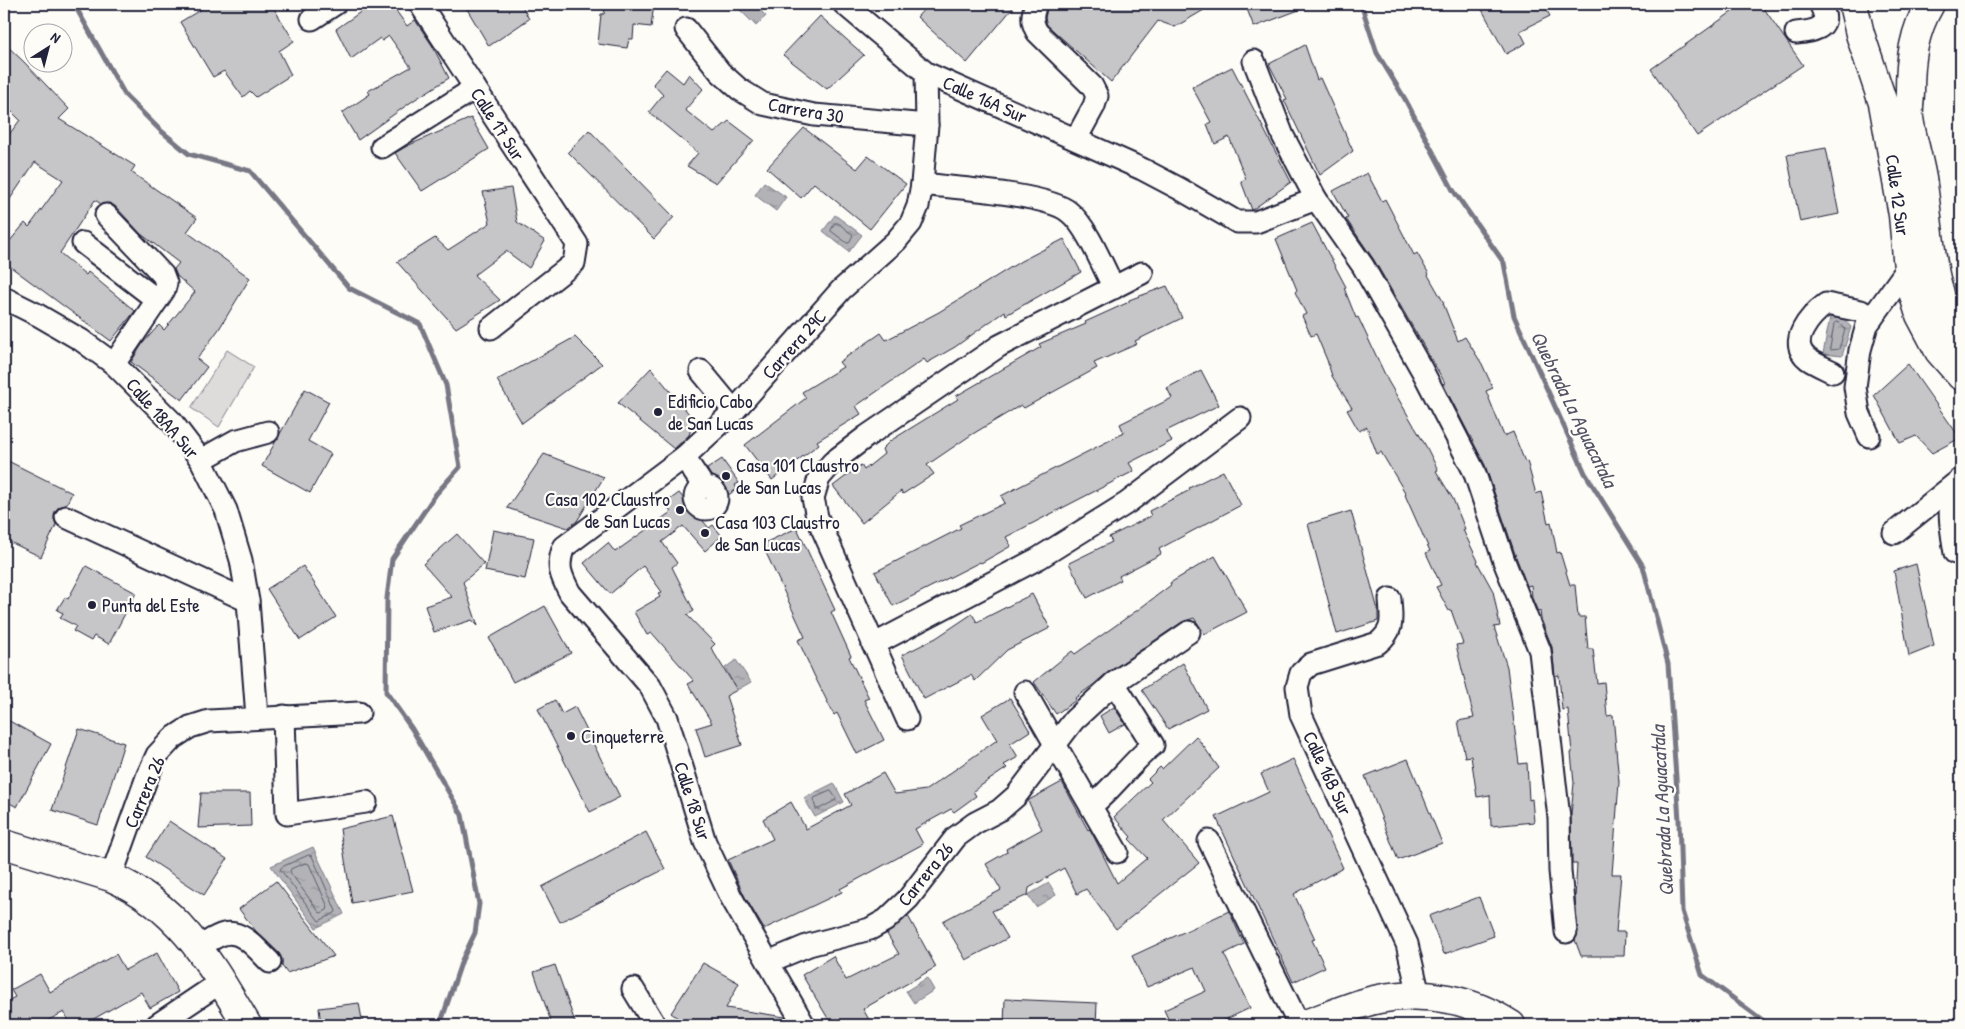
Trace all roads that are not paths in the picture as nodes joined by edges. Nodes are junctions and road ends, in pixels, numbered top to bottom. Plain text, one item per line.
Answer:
1 (335, 4) edge
2 (420, 4) edge
3 (844, 4) edge
4 (1036, 4) edge
5 (1820, 4) edge
6 (1853, 4) edge
7 (1930, 4) edge
8 (312, 19) dead end
9 (686, 29) dead end
10 (1796, 33) dead end
11 (1254, 61) dead end
12 (926, 74) junction
13 (475, 88) junction
14 (927, 125) junction
15 (1076, 140) junction
16 (382, 147) dead end
17 (922, 184) junction
18 (1316, 199) junction
19 (106, 214) dead end
20 (83, 243) dead end
21 (1908, 268) junction
22 (1142, 273) dead end
23 (1114, 288) junction
24 (4, 298) edge
25 (157, 300) junction
26 (1872, 318) junction
27 (491, 328) dead end
28 (1961, 338) edge
29 (114, 364) junction
30 (701, 371) dead end
31 (1833, 372) dead end
32 (1961, 376) edge
33 (734, 411) junction
34 (1240, 418) dead end
35 (268, 432) dead end
36 (1869, 436) dead end
37 (684, 457) junction
38 (201, 460) junction
39 (1958, 482) edge
40 (704, 487) dead end
41 (66, 517) dead end
42 (1894, 533) dead end
43 (1955, 553) dead end
44 (559, 559) joint
45 (1390, 599) dead end
46 (248, 601) junction
47 (1189, 632) dead end
48 (873, 645) junction
49 (1114, 683) junction
50 (1025, 692) dead end
51 (358, 713) dead end
52 (284, 716) junction
53 (257, 717) junction
54 (907, 719) dead end
55 (1055, 744) junction
56 (366, 802) dead end
57 (1090, 806) junction
58 (1209, 841) dead end
59 (4, 844) edge
60 (1116, 852) dead end
61 (112, 877) junction
62 (1566, 932) dead end
63 (199, 947) junction
64 (270, 962) dead end
65 (768, 962) junction
66 (221, 982) junction
67 (633, 989) dead end
68 (1419, 995) junction
69 (157, 1025) edge
70 (248, 1025) edge
71 (655, 1025) edge
72 (804, 1025) edge
73 (1300, 1025) edge
74 (1511, 1025) edge

1 - 8 street
2 - 13 street, Calle 17 Sur
3 - 12 street, Calle 16A Sur
4 - 15 street
5 - 10 street
6 - 21 main road, Calle 12 Sur
7 - 28 main road, Calle 12 Sur
9 - 14 street, Carrera 30
11 - 18 street
12 - 14 street, Carrera 29C
12 - 15 street, Calle 16A Sur
13 - 16 street
13 - 27 street, Calle 17 Sur
14 - 17 street, Carrera 29C
15 - 18 street, Calle 16A Sur
17 - 23 street
17 - 33 street, Carrera 29C
18 - 62 street
19 - 25 street
20 - 25 street
21 - 26 street
21 - 32 main road, Calle 12 Sur
22 - 23 street
23 - 48 street
24 - 29 street, Calle 18AA Sur
25 - 29 street
26 - 31 street
26 - 36 street
29 - 38 street, Calle 18AA Sur
30 - 33 street
33 - 37 street, Carrera 29C
34 - 48 street
35 - 38 street
37 - 40 street
37 - 44 street, Carrera 29C
38 - 46 street, Calle 18AA Sur
39 - 42 street
39 - 43 street
41 - 46 street
44 - 65 street, Calle 18 Sur
45 - 68 street, Calle 16B Sur
46 - 53 street, Calle 18AA Sur
47 - 49 street, Carrera 26
48 - 54 street
49 - 55 street, Carrera 26
49 - 57 street
50 - 55 street
51 - 52 street
52 - 53 street
52 - 56 street
53 - 61 street, Carrera 26
55 - 57 street
55 - 65 street, Carrera 26
57 - 60 street
58 - 73 street
59 - 61 main road
61 - 63 main road
63 - 64 street
63 - 66 main road
65 - 72 street, Calle 18 Sur
66 - 69 street
66 - 70 main road
67 - 71 street
68 - 73 main road
68 - 74 main road

